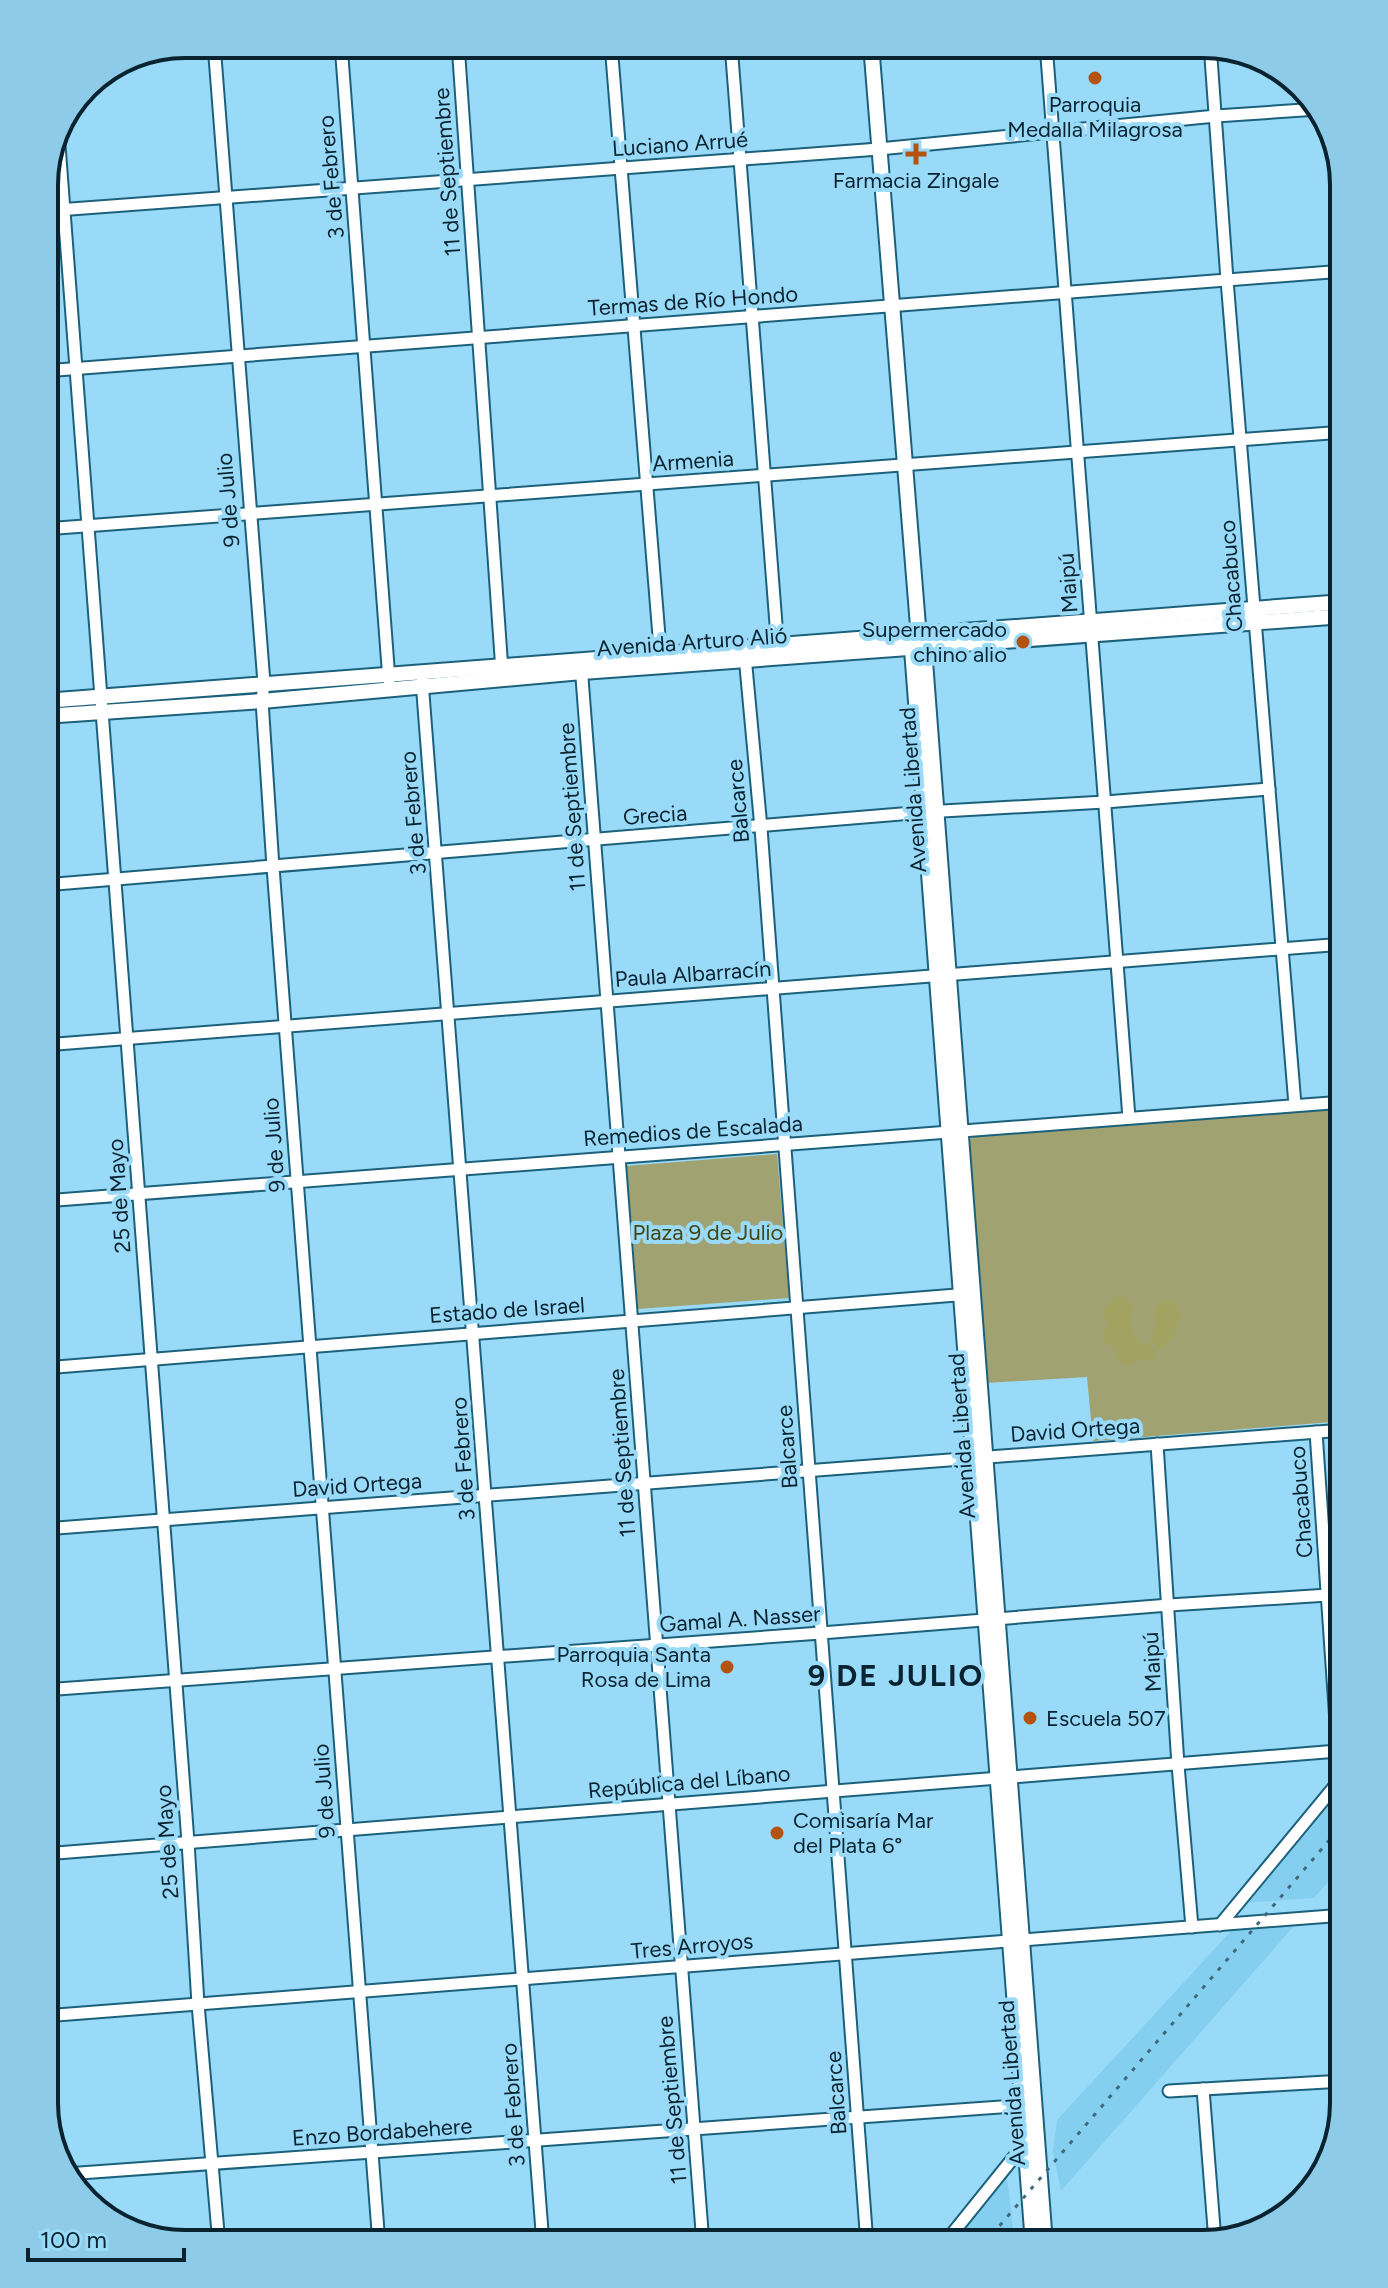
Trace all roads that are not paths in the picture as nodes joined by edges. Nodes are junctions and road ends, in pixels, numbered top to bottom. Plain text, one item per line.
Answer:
1 (215, 58) edge
2 (342, 58) edge
3 (459, 58) edge
4 (612, 58) edge
5 (732, 58) edge
6 (872, 58) edge
7 (1047, 58) edge
8 (1211, 58) edge
9 (1305, 110) edge
10 (1216, 116) junction
11 (1053, 134) junction
12 (879, 149) junction
13 (740, 159) junction
14 (60, 162) edge
15 (621, 168) junction
16 (468, 180) junction
17 (352, 188) junction
18 (225, 197) junction
19 (58, 210) edge
20 (64, 210) junction
21 (1330, 272) edge
22 (1227, 280) junction
23 (1065, 291) junction
24 (891, 305) junction
25 (752, 316) junction
26 (634, 325) junction
27 (479, 337) junction
28 (365, 346) junction
29 (237, 356) junction
30 (76, 369) junction
31 (58, 370) edge
32 (1330, 433) edge
33 (1241, 440) junction
34 (1078, 452) junction
35 (904, 465) junction
36 (764, 476) junction
37 (647, 484) junction
38 (490, 496) junction
39 (377, 504) junction
40 (249, 513) junction
41 (88, 526) junction
42 (58, 528) edge
43 (1330, 604) edge
44 (1254, 616) junction
45 (1330, 616) edge
46 (1091, 628) junction
47 (918, 639) junction
48 (778, 651) junction
49 (745, 654) junction
50 (661, 660) junction
51 (581, 666) junction
52 (502, 672) junction
53 (422, 678) junction
54 (389, 681) junction
55 (264, 683) junction
56 (262, 701) junction
57 (58, 702) edge
58 (102, 705) junction
59 (58, 713) edge
60 (1269, 789) junction
61 (1105, 802) junction
62 (931, 812) junction
63 (761, 828) junction
64 (595, 840) junction
65 (437, 854) junction
66 (273, 867) junction
67 (115, 880) junction
68 (58, 884) edge
69 (1330, 945) edge
70 (1284, 949) junction
71 (1117, 962) junction
72 (943, 975) junction
73 (773, 989) junction
74 (607, 1001) junction
75 (449, 1014) junction
76 (285, 1027) junction
77 (127, 1039) junction
78 (58, 1044) edge
79 (1330, 1103) edge
80 (1295, 1105) junction
81 (1129, 1118) junction
82 (955, 1131) junction
83 (785, 1144) junction
84 (618, 1157) junction
85 (461, 1169) junction
86 (297, 1182) junction
87 (139, 1194) junction
88 (58, 1200) edge
89 (968, 1294) junction
90 (797, 1308) junction
91 (633, 1320) junction
92 (473, 1333) junction
93 (310, 1345) junction
94 (151, 1360) junction
95 (58, 1367) edge
96 (1330, 1431) edge
97 (1316, 1432) junction
98 (1157, 1444) junction
99 (980, 1457) junction
100 (809, 1470) junction
101 (645, 1483) junction
102 (486, 1495) junction
103 (322, 1508) junction
104 (164, 1520) junction
105 (58, 1528) edge
106 (1329, 1596) junction
107 (1169, 1605) junction
108 (1330, 1609) edge
109 (993, 1620) junction
110 (821, 1633) junction
111 (655, 1645) junction
112 (498, 1657) junction
113 (335, 1669) junction
114 (176, 1680) junction
115 (58, 1689) edge
116 (1330, 1756) edge
117 (1178, 1765) junction
118 (1005, 1777) junction
119 (833, 1791) junction
120 (1330, 1792) edge
121 (668, 1804) junction
122 (510, 1816) junction
123 (347, 1829) junction
124 (188, 1842) junction
125 (58, 1853) edge
126 (1330, 1916) edge
127 (1220, 1925) junction
128 (1192, 1927) junction
129 (1017, 1940) junction
130 (845, 1954) junction
131 (681, 1967) junction
132 (523, 1980) junction
133 (360, 1993) junction
134 (198, 2004) junction
135 (58, 2015) edge
136 (1330, 2082) edge
137 (1203, 2089) junction
138 (1169, 2091) dead end
139 (1030, 2105) junction
140 (858, 2118) junction
141 (694, 2129) junction
142 (536, 2141) junction
143 (1027, 2142) junction
144 (372, 2153) junction
145 (213, 2164) junction
146 (79, 2173) edge
147 (1214, 2229) edge
148 (218, 2230) edge
149 (378, 2230) edge
150 (542, 2230) edge
151 (702, 2230) edge
152 (866, 2230) edge
153 (955, 2230) edge
154 (1032, 2230) edge
155 (1043, 2230) edge

1 - 18 street, 9 de Julio
2 - 17 street, 3 de Febrero
3 - 16 street, 11 de Septiembre
4 - 15 street
5 - 13 street
6 - 12 main road, Avenida Libertad
7 - 11 street, Maipú
8 - 10 street, Chacabuco
9 - 10 street, Luciano Arrué
10 - 11 street, Luciano Arrué
10 - 22 street, Chacabuco
11 - 12 street, Luciano Arrué
11 - 23 street, Maipú
12 - 13 street, Luciano Arrué
12 - 24 main road, Avenida Libertad
13 - 15 street, Luciano Arrué
13 - 25 street
14 - 20 street, 25 de Mayo
15 - 16 street, Luciano Arrué
15 - 26 street
16 - 17 street, Luciano Arrué
16 - 27 street, 11 de Septiembre
17 - 18 street, Luciano Arrué
17 - 28 street, 3 de Febrero
18 - 20 street, Luciano Arrué
18 - 29 street, 9 de Julio
19 - 20 street, Luciano Arrué
20 - 30 street, 25 de Mayo
21 - 22 street, Termas de Río Hondo
22 - 23 street, Termas de Río Hondo
22 - 33 street, Chacabuco
23 - 24 street, Termas de Río Hondo
23 - 34 street, Maipú
24 - 25 street, Termas de Río Hondo
24 - 35 main road, Avenida Libertad
25 - 26 street, Termas de Río Hondo
25 - 36 street
26 - 27 street, Termas de Río Hondo
26 - 37 street
27 - 28 street, Termas de Río Hondo
27 - 38 street, 11 de Septiembre
28 - 29 street, Termas de Río Hondo
28 - 39 street, 3 de Febrero
29 - 30 street, Termas de Río Hondo
29 - 40 street, 9 de Julio
30 - 31 street, Termas de Río Hondo
30 - 41 street, 25 de Mayo
32 - 33 street, Armenia
33 - 34 street, Armenia
33 - 44 street, Chacabuco
34 - 35 street, Armenia
34 - 46 street, Maipú
35 - 36 street, Armenia
35 - 47 main road, Avenida Libertad
36 - 37 street, Armenia
36 - 48 street
37 - 38 street, Armenia
37 - 50 street
38 - 39 street, Armenia
38 - 52 street, 11 de Septiembre
39 - 40 street, Armenia
39 - 54 street, 3 de Febrero
40 - 41 street, Armenia
40 - 55 street, 9 de Julio
41 - 42 street, Armenia
41 - 58 street, 25 de Mayo
43 - 44 main road, Avenida Arturo Alió
44 - 45 main road, Avenida Arturo Alió
44 - 46 main road, Avenida Arturo Alió
44 - 60 street, Chacabuco
46 - 47 main road, Avenida Arturo Alió
46 - 61 street, Maipú
47 - 48 main road, Avenida Arturo Alió
47 - 62 main road, Avenida Libertad
48 - 49 main road, Avenida Arturo Alió
49 - 50 main road, Avenida Arturo Alió
49 - 63 street, Balcarce
50 - 51 main road, Avenida Arturo Alió
51 - 52 main road, Avenida Arturo Alió
51 - 64 street, 11 de Septiembre
52 - 53 main road, Avenida Arturo Alió
53 - 54 main road, Avenida Arturo Alió
53 - 65 street, 3 de Febrero
54 - 55 main road, Avenida Arturo Alió
54 - 56 main road, Avenida Arturo Alió
55 - 56 street, 9 de Julio
55 - 58 main road, Avenida Arturo Alió
56 - 58 main road, Avenida Arturo Alió
56 - 66 street, 9 de Julio
57 - 58 main road, Avenida Arturo Alió
58 - 59 main road, Avenida Arturo Alió
58 - 67 street, 25 de Mayo
60 - 61 street, Grecia
60 - 70 street, Chacabuco
61 - 62 street, Grecia
61 - 71 street, Maipú
62 - 63 street, Grecia
62 - 72 main road, Avenida Libertad
63 - 64 street, Grecia
63 - 73 street, Balcarce
64 - 65 street, Grecia
64 - 74 street, 11 de Septiembre
65 - 66 street, Grecia
65 - 75 street, 3 de Febrero
66 - 67 street, Grecia
66 - 76 street, 9 de Julio
67 - 68 street, Grecia
67 - 77 street, 25 de Mayo
69 - 70 street, Paula Albarracín
70 - 71 street, Paula Albarracín
70 - 80 street, Chacabuco
71 - 72 street, Paula Albarracín
71 - 81 street, Maipú
72 - 73 street, Paula Albarracín
72 - 82 main road, Avenida Libertad
73 - 74 street, Paula Albarracín
73 - 83 street, Balcarce
74 - 75 street, Paula Albarracín
74 - 84 street, 11 de Septiembre
75 - 76 street, Paula Albarracín
75 - 85 street, 3 de Febrero
76 - 77 street, Paula Albarracín
76 - 86 street, 9 de Julio
77 - 78 street, Paula Albarracín
77 - 87 street, 25 de Mayo
79 - 80 street, Remedios de Escalada
80 - 81 street, Remedios de Escalada
81 - 82 street, Remedios de Escalada
82 - 83 street, Remedios de Escalada
82 - 89 main road, Avenida Libertad
83 - 84 street, Remedios de Escalada
83 - 90 street, Balcarce
84 - 85 street, Remedios de Escalada
84 - 91 street, 11 de Septiembre
85 - 86 street, Remedios de Escalada
85 - 92 street, 3 de Febrero
86 - 87 street, Remedios de Escalada
86 - 93 street, 9 de Julio
87 - 88 street, Remedios de Escalada
87 - 94 street, 25 de Mayo
89 - 90 street, Estado de Israel
89 - 99 main road, Avenida Libertad
90 - 91 street, Estado de Israel
90 - 100 street, Balcarce
91 - 92 street, Estado de Israel
91 - 101 street, 11 de Septiembre
92 - 93 street, Estado de Israel
92 - 102 street, 3 de Febrero
93 - 94 street, Estado de Israel
93 - 103 street, 9 de Julio
94 - 95 street, Estado de Israel
94 - 104 street, 25 de Mayo
96 - 97 street, David Ortega
97 - 98 street, David Ortega
97 - 106 street, Chacabuco
98 - 99 street, David Ortega
98 - 107 street, Maipú
99 - 100 street, David Ortega
99 - 109 main road, Avenida Libertad
100 - 101 street, David Ortega
100 - 110 street, Balcarce
101 - 102 street, David Ortega
101 - 111 street, 11 de Septiembre
102 - 103 street, David Ortega
102 - 112 street, 3 de Febrero
103 - 104 street, David Ortega
103 - 113 street, 9 de Julio
104 - 105 street, David Ortega
104 - 114 street, 25 de Mayo
106 - 107 street, Gamal A. Nasser
106 - 108 street, Chacabuco
107 - 109 street, Gamal A. Nasser
107 - 117 street, Maipú
109 - 110 street, Gamal A. Nasser
109 - 118 main road, Avenida Libertad
110 - 111 street, Gamal A. Nasser
110 - 119 street, Balcarce
111 - 112 street, Gamal A. Nasser
111 - 121 street, 11 de Septiembre
112 - 113 street, Gamal A. Nasser
112 - 122 street, 3 de Febrero
113 - 114 street, Gamal A. Nasser
113 - 123 street, 9 de Julio
114 - 115 street, Gamal A. Nasser
114 - 124 street, 25 de Mayo
116 - 117 street, República del Líbano
117 - 118 street, República del Líbano
117 - 128 street, Maipú
118 - 119 street, República del Líbano
118 - 129 main road, Avenida Libertad
119 - 121 street, República del Líbano
119 - 130 street, Balcarce
120 - 127 street
121 - 122 street, República del Líbano
121 - 131 street, 11 de Septiembre
122 - 123 street, República del Líbano
122 - 132 street, 3 de Febrero
123 - 124 street, República del Líbano
123 - 133 street, 9 de Julio
124 - 125 street, República del Líbano
124 - 134 street, 25 de Mayo
126 - 127 street, Tres Arroyos
127 - 128 street, Tres Arroyos
128 - 129 street, Tres Arroyos
129 - 130 street, Tres Arroyos
129 - 139 main road, Avenida Libertad
130 - 131 street, Tres Arroyos
130 - 140 street, Balcarce
131 - 132 street, Tres Arroyos
131 - 141 street, 11 de Septiembre
132 - 133 street, Tres Arroyos
132 - 142 street, 3 de Febrero
133 - 134 street, Tres Arroyos
133 - 144 street, 9 de Julio
134 - 135 street, Tres Arroyos
134 - 145 street, 25 de Mayo
136 - 137 street
137 - 138 street
137 - 147 street
139 - 140 street, Enzo Bordabehere
139 - 143 main road, Avenida Libertad
139 - 155 main road, Avenida Libertad
140 - 141 street, Enzo Bordabehere
140 - 152 street, Balcarce
141 - 142 street, Enzo Bordabehere
141 - 151 street, 11 de Septiembre
142 - 144 street, Enzo Bordabehere
142 - 150 street, 3 de Febrero
143 - 153 street
143 - 154 main road, Avenida Libertad
144 - 145 street, Enzo Bordabehere
144 - 149 street, 9 de Julio
145 - 146 street, Enzo Bordabehere
145 - 148 street, 25 de Mayo

